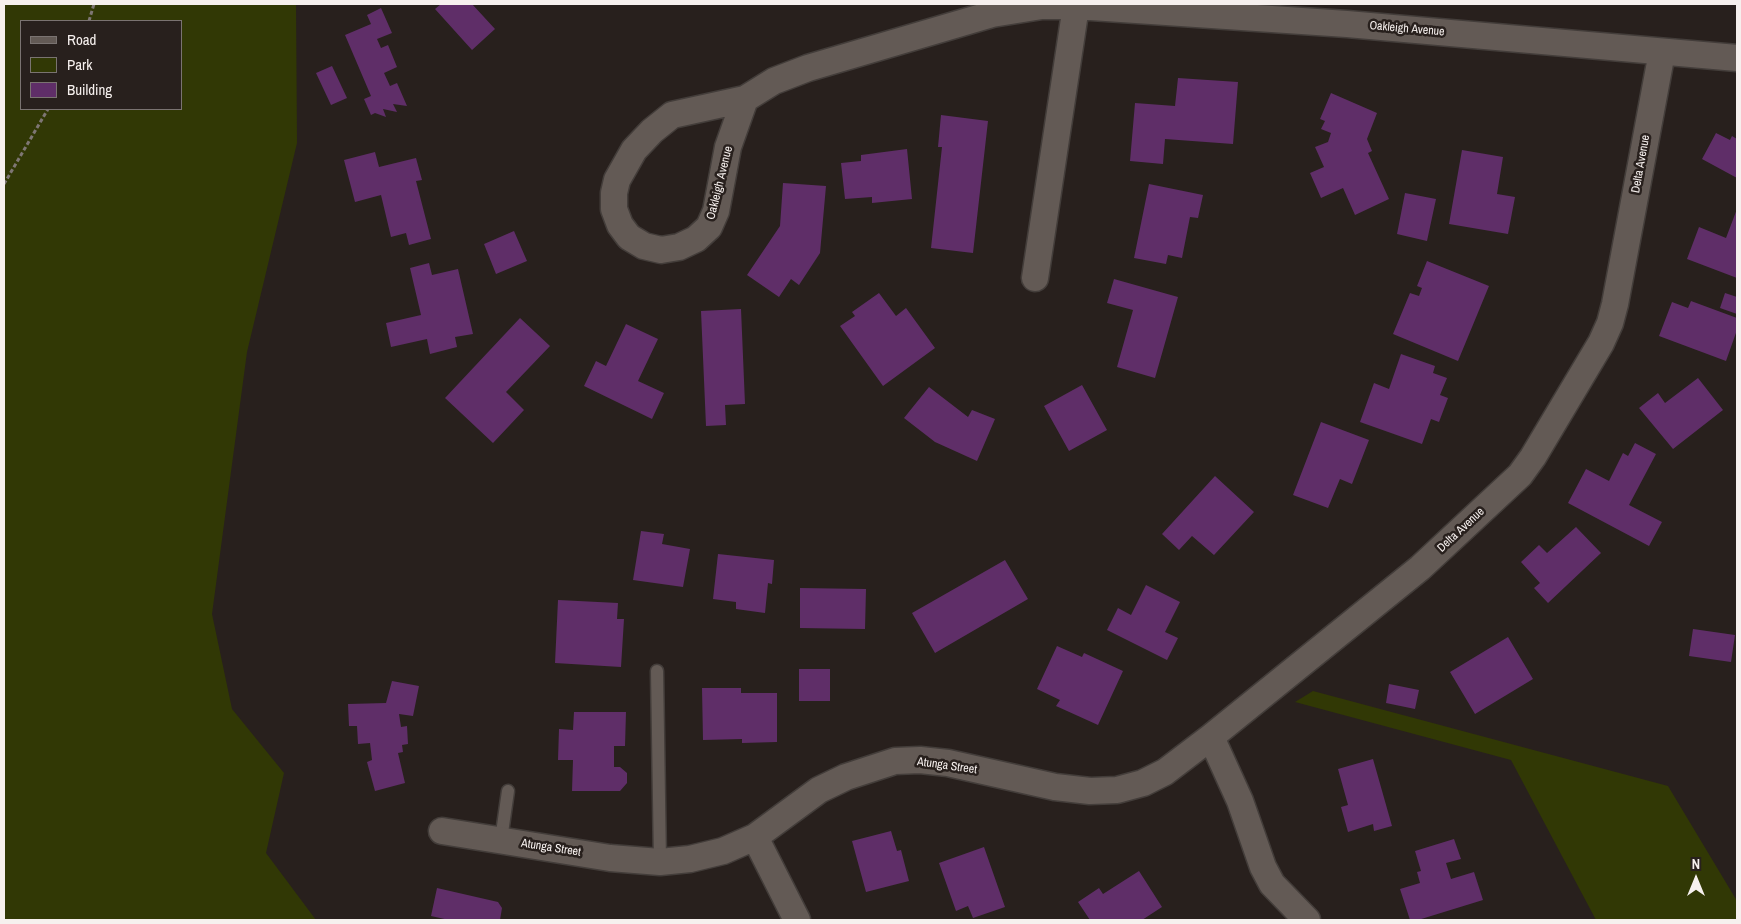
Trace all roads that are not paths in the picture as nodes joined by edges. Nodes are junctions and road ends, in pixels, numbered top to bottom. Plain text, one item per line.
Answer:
1 (1076, 6) junction
2 (1662, 52) junction
3 (1737, 58) edge
4 (744, 99) junction
5 (1035, 278) dead end
6 (658, 671) dead end
7 (1211, 737) junction
8 (508, 791) dead end
9 (442, 831) dead end
10 (754, 836) junction
11 (501, 840) junction
12 (660, 862) junction
13 (797, 920) edge
14 (1307, 920) edge

1 - 2 street, Oakleigh Avenue
1 - 4 street, Oakleigh Avenue
1 - 5 street
2 - 3 street, Oakleigh Avenue
2 - 7 street, Delta Avenue
4 - 4 street, Oakleigh Avenue
6 - 12 lane
7 - 10 street, Atunga Street
7 - 14 street
8 - 11 lane
9 - 11 street, Atunga Street
10 - 12 street, Atunga Street
10 - 13 street
11 - 12 street, Atunga Street

